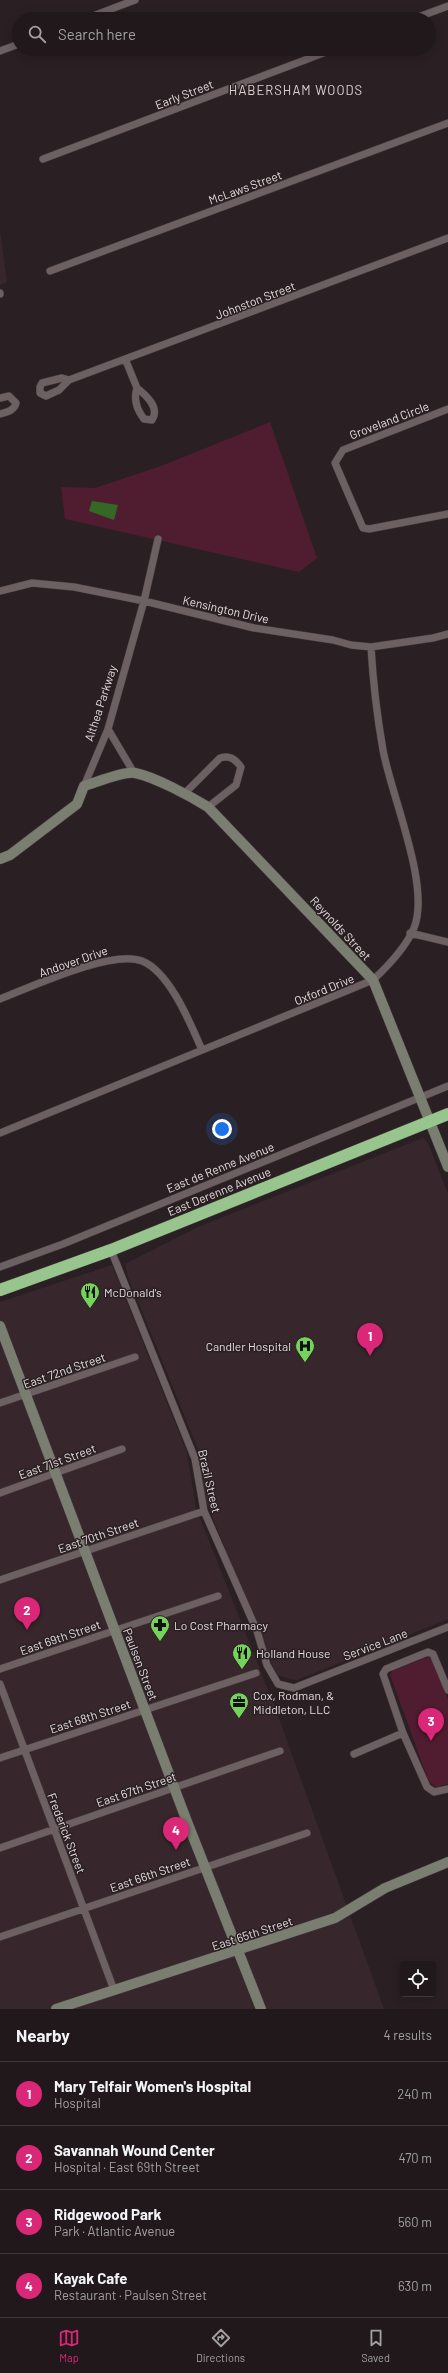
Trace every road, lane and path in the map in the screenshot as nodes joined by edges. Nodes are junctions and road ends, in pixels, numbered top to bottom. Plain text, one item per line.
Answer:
1 (135, 0) edge
2 (448, 6) edge
3 (103, 12) edge
4 (432, 12) edge
5 (12, 47) edge
6 (0, 51) edge
7 (316, 56) edge
8 (448, 123) edge
9 (43, 160) dead end
10 (448, 238) edge
11 (50, 271) dead end
12 (126, 360) junction
13 (69, 380) dead end
14 (137, 388) dead end
15 (0, 398) edge
16 (448, 409) edge
17 (0, 414) edge
18 (448, 514) edge
19 (158, 539) dead end
20 (0, 591) edge
21 (144, 601) junction
22 (448, 634) edge
23 (371, 647) junction
24 (108, 729) junction
25 (134, 773) junction
26 (84, 786) junction
27 (184, 793) junction
28 (208, 807) junction
29 (0, 859) edge
30 (410, 933) junction
31 (448, 942) edge
32 (373, 980) junction
33 (0, 999) edge
34 (202, 1050) junction
35 (448, 1086) edge
36 (420, 1097) junction
37 (448, 1114) edge
38 (430, 1122) junction
39 (0, 1133) edge
40 (448, 1167) edge
41 (111, 1250) junction
42 (0, 1267) edge
43 (0, 1290) edge
44 (0, 1326) edge
45 (135, 1357) dead end
46 (26, 1395) junction
47 (0, 1404) edge
48 (122, 1449) dead end
49 (56, 1474) junction
50 (0, 1493) edge
51 (204, 1511) junction
52 (85, 1551) junction
53 (0, 1580) edge
54 (218, 1596) dead end
55 (448, 1627) edge
56 (114, 1630) junction
57 (0, 1669) edge
58 (256, 1672) dead end
59 (0, 1684) edge
60 (287, 1686) joint
61 (448, 1690) edge
62 (144, 1710) junction
63 (403, 1733) junction
64 (24, 1749) junction
65 (280, 1751) dead end
66 (354, 1754) dead end
67 (0, 1758) edge
68 (174, 1788) junction
69 (448, 1789) edge
70 (54, 1829) junction
71 (308, 1833) dead end
72 (0, 1848) edge
73 (448, 1862) edge
74 (204, 1868) junction
75 (84, 1909) junction
76 (0, 1937) edge
77 (238, 1952) junction
78 (114, 1990) junction
79 (56, 2009) edge
80 (261, 2009) edge

1 - 3 street
2 - 4 street
5 - 6 street
7 - 9 street, Early Street
8 - 11 street, McLaws Street
10 - 12 street, Johnston Street
12 - 13 street, Johnston Street
12 - 14 street
15 - 17 street
16 - 18 street, Groveland Circle
19 - 21 street, Althea Parkway
20 - 21 street, Kensington Drive
21 - 23 street, Kensington Drive
21 - 24 street, Althea Parkway
22 - 23 street, Kensington Drive
23 - 30 street, Oxford Drive
24 - 25 street
24 - 26 street, Althea Parkway
25 - 26 street
25 - 27 street, Reynolds Street
26 - 29 street, Althea Parkway
27 - 28 street, Reynolds Street
27 - 28 street
28 - 32 street, Reynolds Street
30 - 31 street
30 - 32 street, Oxford Drive
32 - 34 street, Oxford Drive
32 - 36 street, Reynolds Street
33 - 34 street, Andover Drive
34 - 39 street, Oxford Drive
35 - 36 street, East de Renne Avenue
36 - 38 street, Reynolds Street
36 - 42 street, East de Renne Avenue
37 - 38 highway, East Derenne Avenue
38 - 40 street, Reynolds Street
38 - 41 highway, East Derenne Avenue
41 - 43 highway, East Derenne Avenue
41 - 51 street, Brazil Street
44 - 46 street, Paulsen Street
45 - 46 street, East 72nd Street
46 - 47 street, East 72nd Street
46 - 49 street, Paulsen Street
48 - 49 street, East 71st Street
49 - 50 street, East 71st Street
49 - 52 street, Paulsen Street
51 - 52 street, East 70th Street
51 - 60 street, Brazil Street
52 - 53 street, East 70th Street
52 - 56 street, Paulsen Street
54 - 56 street, East 69th Street
55 - 60 street, Service Lane
56 - 57 street, East 69th Street
56 - 62 street, Paulsen Street
58 - 62 street, East 68th Street
59 - 64 street, Frederick Street
61 - 63 street
62 - 64 street, East 68th Street
62 - 68 street, Paulsen Street
63 - 66 street
63 - 69 street
64 - 67 street, East 68th Street
64 - 70 street, Frederick Street
65 - 68 street, East 67th Street
68 - 70 street, East 67th Street
68 - 74 street, Paulsen Street
70 - 72 street, East 67th Street
70 - 75 street, Frederick Street
71 - 74 street, East 66th Street
73 - 77 street, East 65th Street
74 - 75 street, East 66th Street
74 - 77 street, Paulsen Street
75 - 76 street, East 66th Street
75 - 78 street, Frederick Street
77 - 78 street, East 65th Street
77 - 80 street, Paulsen Street
78 - 79 street, East 65th Street

